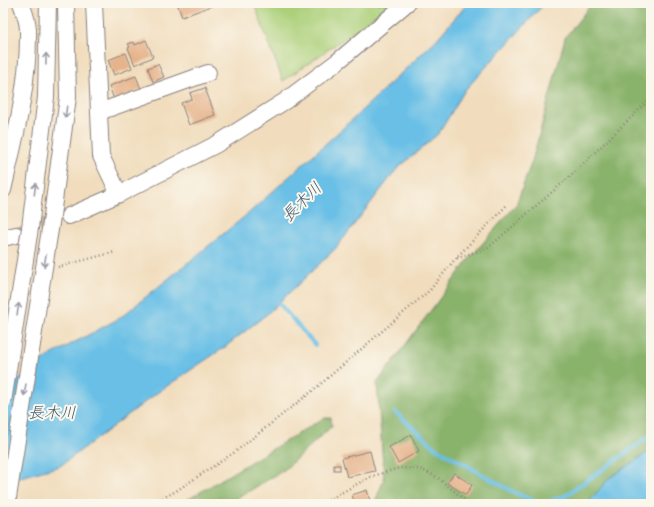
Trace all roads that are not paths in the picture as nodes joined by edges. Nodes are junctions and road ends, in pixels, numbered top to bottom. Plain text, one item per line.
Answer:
1 (22, 3) edge
2 (48, 3) edge
3 (66, 3) edge
4 (94, 3) edge
5 (407, 3) edge
6 (208, 73) dead end
7 (99, 112) junction
8 (3, 190) edge
9 (119, 194) junction
10 (68, 216) tunnel mouth
11 (3, 402) edge
12 (7, 504) edge

1 - 8 street
11 -> 2 street, bridge
3 -> 12 street, bridge
4 - 7 street
5 - 9 street
6 - 7 street
7 - 9 street
9 - 10 street

